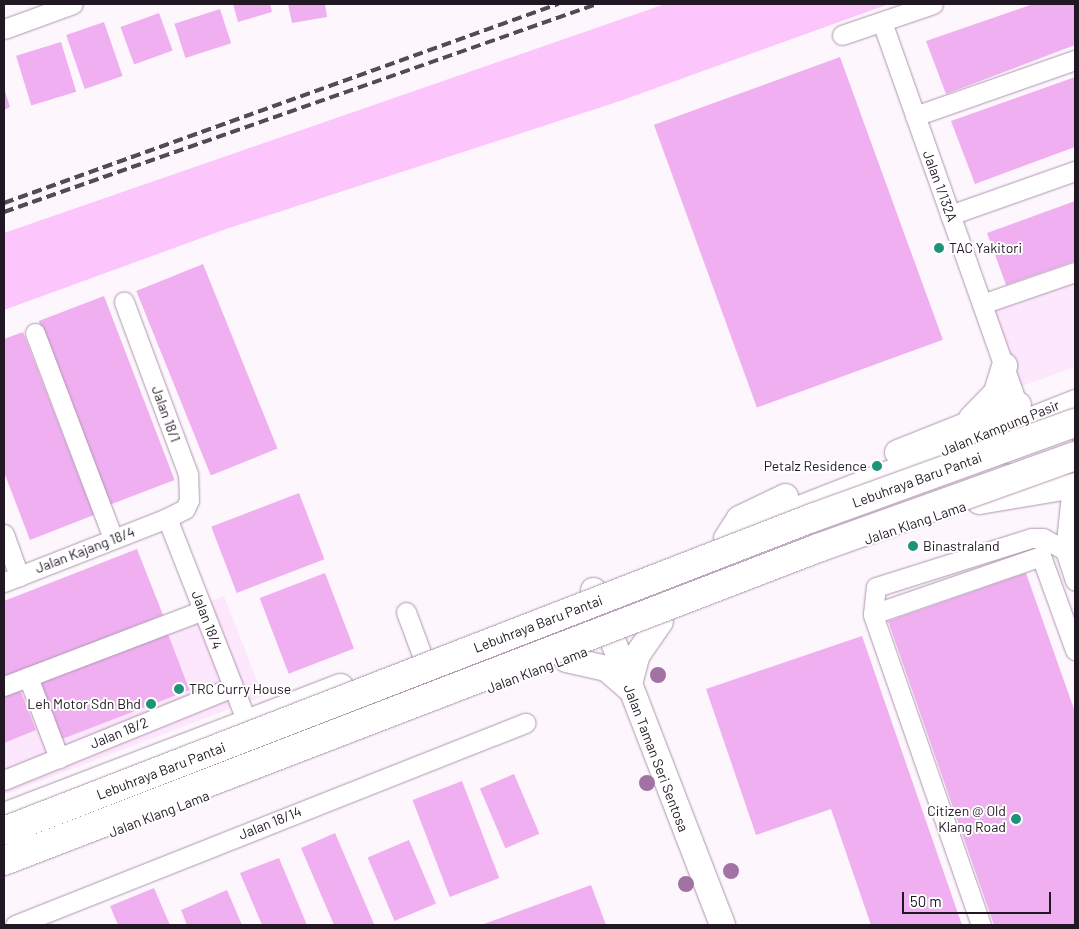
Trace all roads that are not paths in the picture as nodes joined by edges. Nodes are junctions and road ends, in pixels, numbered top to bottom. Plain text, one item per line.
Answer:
1 (73, 4) edge
2 (933, 4) edge
3 (882, 22) junction
4 (4, 29) edge
5 (842, 35) dead end
6 (1075, 60) edge
7 (915, 116) junction
8 (1075, 171) edge
9 (950, 216) junction
10 (1075, 272) edge
11 (124, 302) dead end
12 (982, 304) junction
13 (35, 334) dead end
14 (1004, 366) junction
15 (1075, 399) edge
16 (1020, 411) junction
17 (1075, 423) edge
18 (959, 427) junction
19 (1075, 449) edge
20 (926, 458) junction
21 (1074, 485) edge
22 (167, 518) junction
23 (4, 534) edge
24 (113, 538) junction
25 (726, 538) junction
26 (1065, 550) junction
27 (12, 579) edge
28 (1075, 580) edge
29 (594, 590) junction
30 (204, 610) junction
31 (406, 612) dead end
32 (873, 614) junction
33 (660, 620) junction
34 (612, 642) junction
35 (1075, 650) edge
36 (422, 655) junction
37 (566, 659) junction
38 (28, 677) junction
39 (4, 686) edge
40 (233, 687) junction
41 (628, 687) junction
42 (247, 722) junction
43 (525, 723) dead end
44 (59, 758) junction
45 (4, 780) edge
46 (4, 814) edge
47 (4, 831) edge
48 (4, 861) edge
49 (4, 874) edge
50 (15, 925) edge
51 (722, 925) edge
52 (981, 925) edge

1 - 4 street
2 - 3 street
3 - 5 street
3 - 7 street, Jalan 1/132A
6 - 7 street
7 - 9 street, Jalan 1/132A
8 - 9 street
9 - 12 street, Jalan 1/132A
10 - 12 street
11 - 22 street, Jalan 18/1
12 - 14 street, Jalan 1/132A
13 - 24 street
14 - 16 street, Jalan 1/132A
14 - 18 main road
15 - 16 street, Jalan Kampung Pasir
16 - 18 main road
16 - 19 main road
16 - 20 street, Jalan Kampung Pasir
17 - 47 highway, Lebuhraya Baru Pantai, bridge
18 - 25 main road
19 - 20 main road
19 - 48 highway, Lebuhraya Baru Pantai, bridge
20 - 25 main road
21 - 26 street
21 - 33 main road, Jalan Klang Lama
22 - 24 street, Jalan Kajang 18/4
22 - 30 street, Jalan 18/4
23 - 27 street
24 - 27 street, Jalan Kajang 18/4
25 - 29 main road
26 - 28 street
26 - 32 street
29 - 34 main road, Jalan Taman Seri Sentosa
29 - 36 main road
30 - 38 street
30 - 40 street, Jalan 18/4
31 - 36 street
32 - 35 street
32 - 52 street
33 - 34 main road, Jalan Klang Lama
33 - 41 main road
34 - 37 main road, Jalan Klang Lama
34 - 41 main road, Jalan Taman Seri Sentosa
36 - 42 main road
37 - 41 main road
37 - 49 main road, Jalan Klang Lama
38 - 39 street
38 - 44 street
40 - 42 street, Jalan 18/4
40 - 44 street, Jalan 18/2
41 - 51 main road, Jalan Taman Seri Sentosa
42 - 46 main road
43 - 50 street, Jalan 18/14
44 - 45 street, Jalan 18/2

